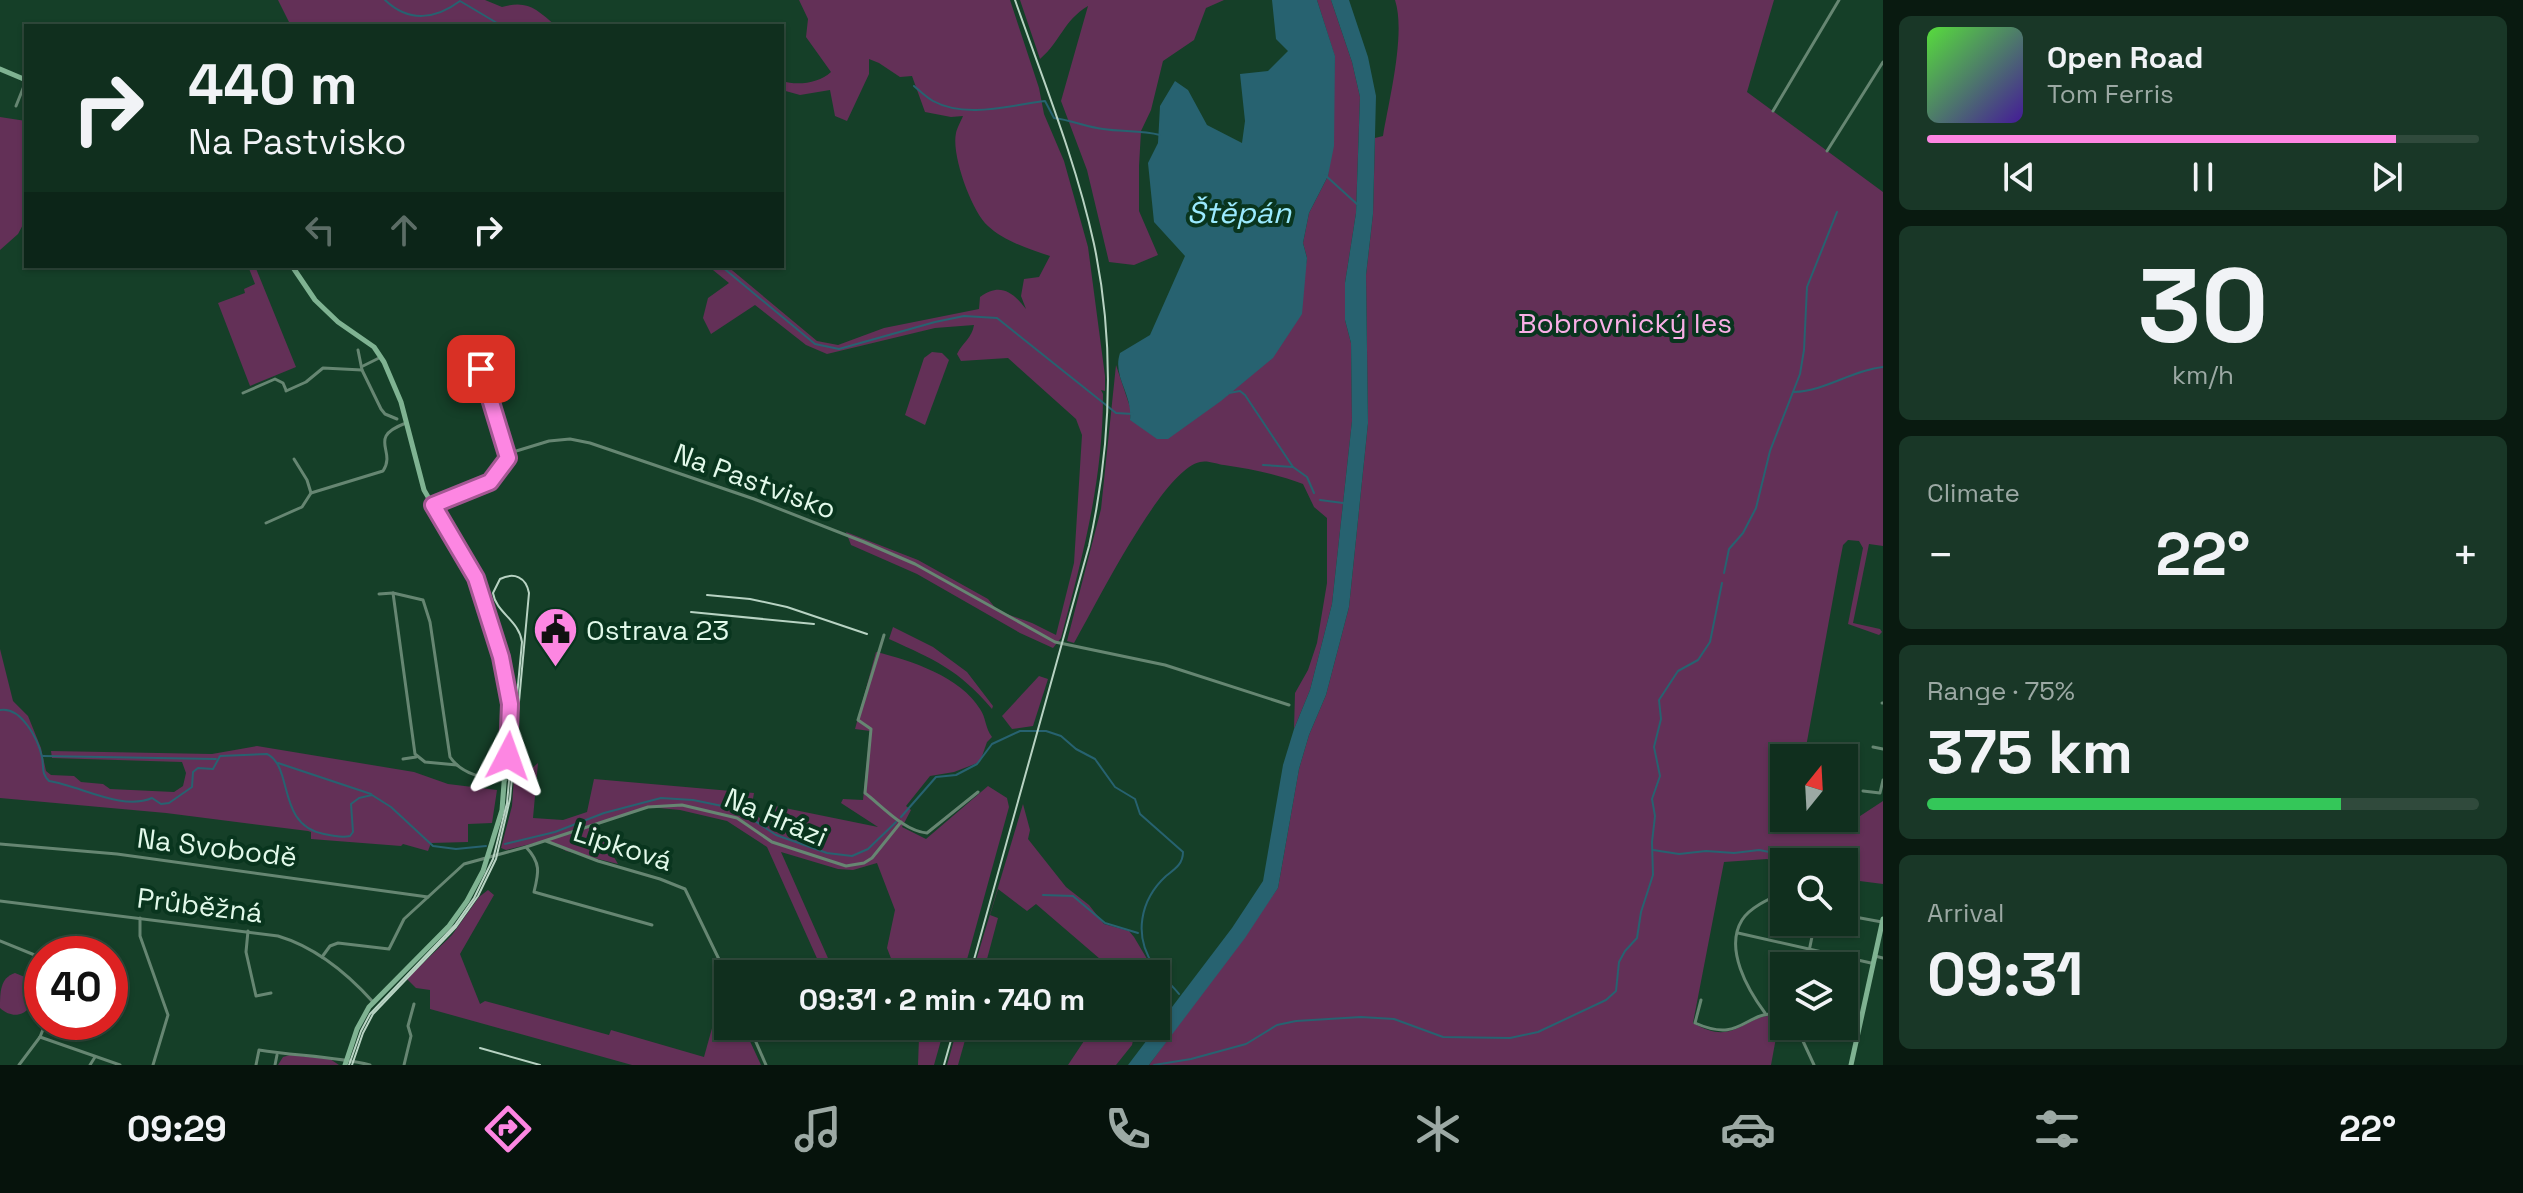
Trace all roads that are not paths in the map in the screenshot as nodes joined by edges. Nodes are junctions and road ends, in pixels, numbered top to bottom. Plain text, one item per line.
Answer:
1 (1839, 0) edge
2 (1883, 62) edge
3 (0, 69) edge
4 (24, 80) edge
5 (24, 86) edge
6 (16, 106) dead end
7 (1773, 111) dead end
8 (1827, 151) dead end
9 (293, 268) edge
10 (474, 349) dead end
11 (358, 350) dead end
12 (381, 357) junction
13 (363, 368) junction
14 (243, 393) dead end
15 (397, 419) junction
16 (405, 419) junction
17 (399, 425) junction
18 (508, 458) junction
19 (294, 459) dead end
20 (311, 493) junction
21 (433, 505) junction
22 (266, 523) dead end
23 (393, 593) junction
24 (379, 594) dead end
25 (884, 635) dead end
26 (1289, 705) dead end
27 (1873, 747) dead end
28 (1883, 749) edge
29 (416, 757) junction
30 (403, 759) dead end
31 (457, 765) junction
32 (506, 780) junction
33 (1883, 780) edge
34 (1863, 791) dead end
35 (978, 792) dead end
36 (1882, 796) edge
37 (901, 822) junction
38 (546, 841) junction
39 (0, 844) edge
40 (526, 847) junction
41 (489, 857) junction
42 (428, 897) junction
43 (0, 901) edge
44 (1770, 901) edge
45 (1858, 917) edge
46 (140, 918) junction
47 (1882, 920) edge
48 (652, 925) dead end
49 (248, 931) junction
50 (1738, 933) junction
51 (1812, 936) edge
52 (0, 941) edge
53 (1810, 948) junction
54 (24, 951) edge
55 (1809, 952) edge
56 (322, 957) junction
57 (1883, 958) edge
58 (719, 960) edge
59 (1874, 960) junction
60 (271, 993) dead end
61 (1701, 1000) dead end
62 (373, 1002) junction
63 (414, 1004) dead end
64 (1765, 1013) junction
65 (1770, 1014) edge
66 (38, 1040) edge
67 (48, 1040) edge
68 (755, 1040) edge
69 (1802, 1040) edge
70 (277, 1055) junction
71 (95, 1057) junction
72 (346, 1063) edge
73 (356, 1064) edge
74 (19, 1065) edge
75 (90, 1065) edge
76 (120, 1065) edge
77 (153, 1065) edge
78 (256, 1065) edge
79 (275, 1065) edge
80 (370, 1065) edge
81 (404, 1065) edge
82 (766, 1065) edge
83 (1814, 1065) edge
84 (1851, 1065) edge

1 - 7 street
2 - 8 street
3 - 4 street
5 - 6 street
9 - 12 street
10 - 18 street
11 - 13 street
12 - 13 street
12 - 16 street
13 - 14 street
13 - 15 street
15 - 16 street
15 - 17 street
16 - 17 street
16 - 21 street
17 - 20 street
18 - 21 street, Na Pastvisko
18 - 26 street, Na Pastvisko
19 - 20 street
20 - 22 street
21 - 32 street
23 - 24 street
23 - 29 street
23 - 31 street
25 - 37 street
27 - 28 street
29 - 30 street
29 - 31 street
31 - 32 street
32 - 41 street
33 - 36 street
34 - 36 street
35 - 37 street
37 - 38 street, Na Hrázi
38 - 40 street, Na Hrázi
38 - 58 street, Lipková
39 - 42 street, Na Svobodě
40 - 41 street, Na Hrázi
40 - 48 street
41 - 42 street
41 - 62 street
42 - 56 street
43 - 46 street, Průběžná
44 - 50 street
45 - 47 street
46 - 49 street, Průběžná
46 - 77 street
47 - 59 street
49 - 56 street, Průběžná
49 - 60 street
50 - 53 street
50 - 64 street
51 - 53 street
52 - 54 street
53 - 55 street
53 - 59 street
56 - 62 street, Průběžná
57 - 59 street
59 - 84 street
61 - 64 street
62 - 72 street
63 - 81 street
64 - 65 street
66 - 74 street
67 - 71 street
68 - 82 street
69 - 83 street
70 - 72 street
70 - 78 street
70 - 79 street
71 - 75 street
71 - 76 street
72 - 73 street
73 - 80 street

